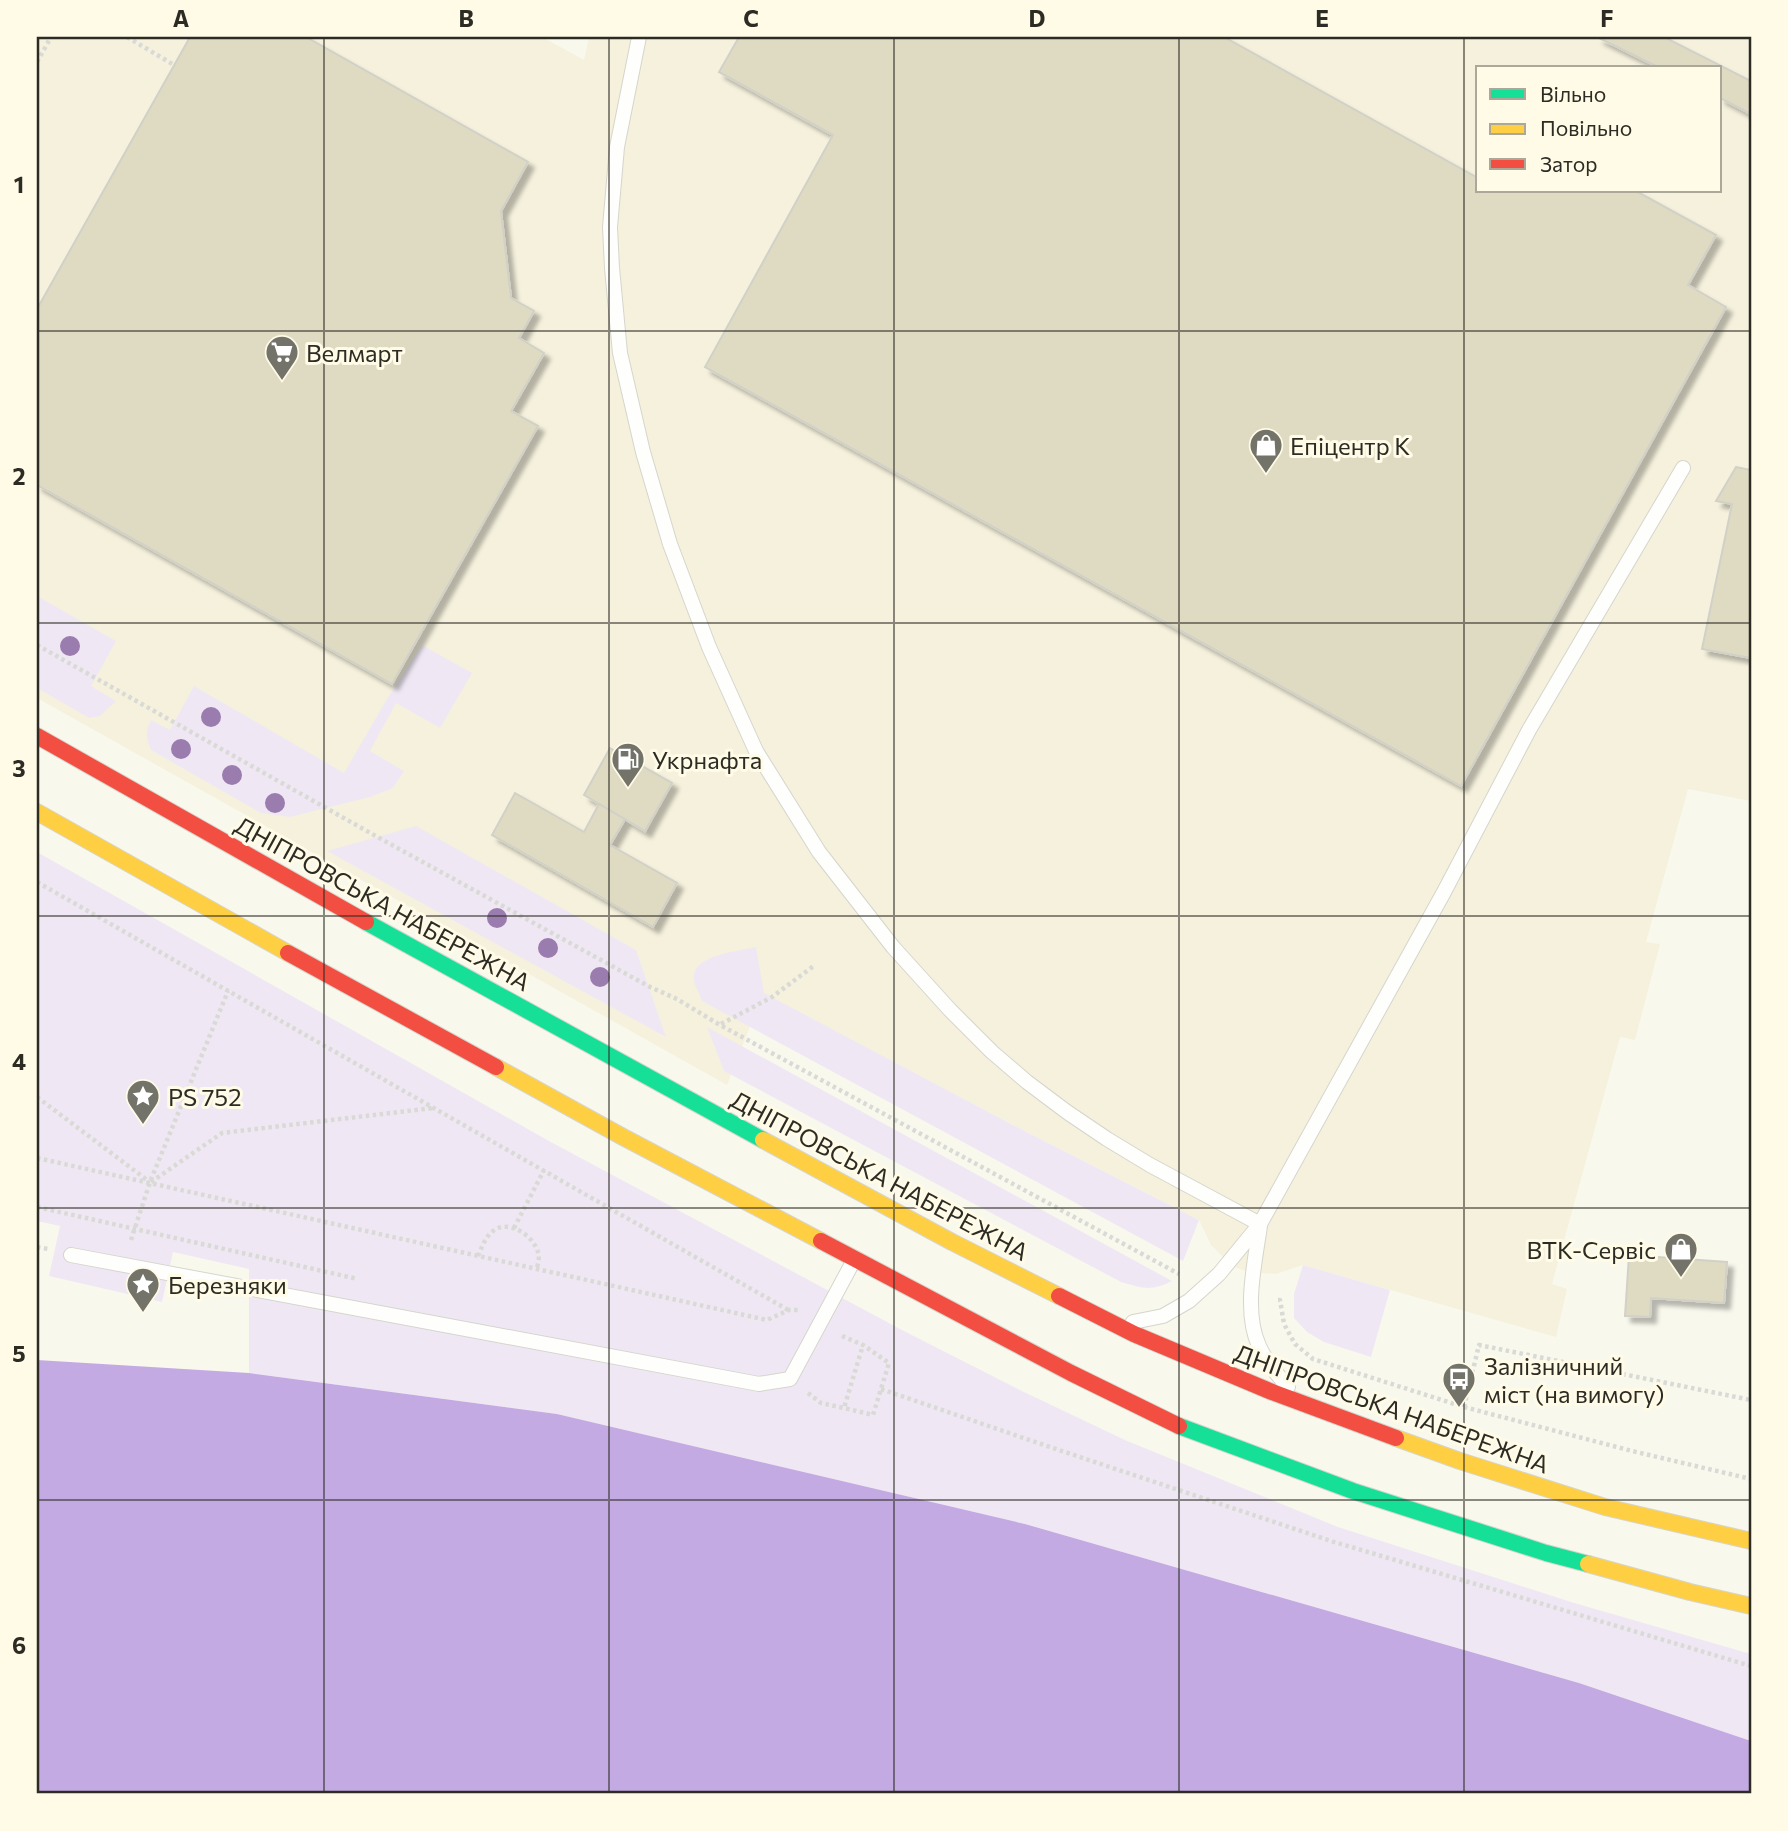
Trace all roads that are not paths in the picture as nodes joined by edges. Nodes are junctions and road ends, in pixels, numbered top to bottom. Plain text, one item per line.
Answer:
1 (639, 37) edge
2 (1683, 468) dead end
3 (37, 736) edge
4 (37, 812) edge
5 (1261, 1224) junction
6 (71, 1255) dead end
7 (854, 1258) junction
8 (1115, 1324) junction
9 (1300, 1402) junction
10 (1751, 1541) edge
11 (1751, 1606) edge

1 - 5 lane
2 - 5 lane
3 - 8 main road, ДНІПРОВСЬКА НАБЕРЕЖНА
4 - 7 main road
5 - 8 lane
5 - 9 lane
6 - 7 lane
7 - 11 main road
8 - 9 main road, ДНІПРОВСЬКА НАБЕРЕЖНА
9 - 10 main road, ДНІПРОВСЬКА НАБЕРЕЖНА

